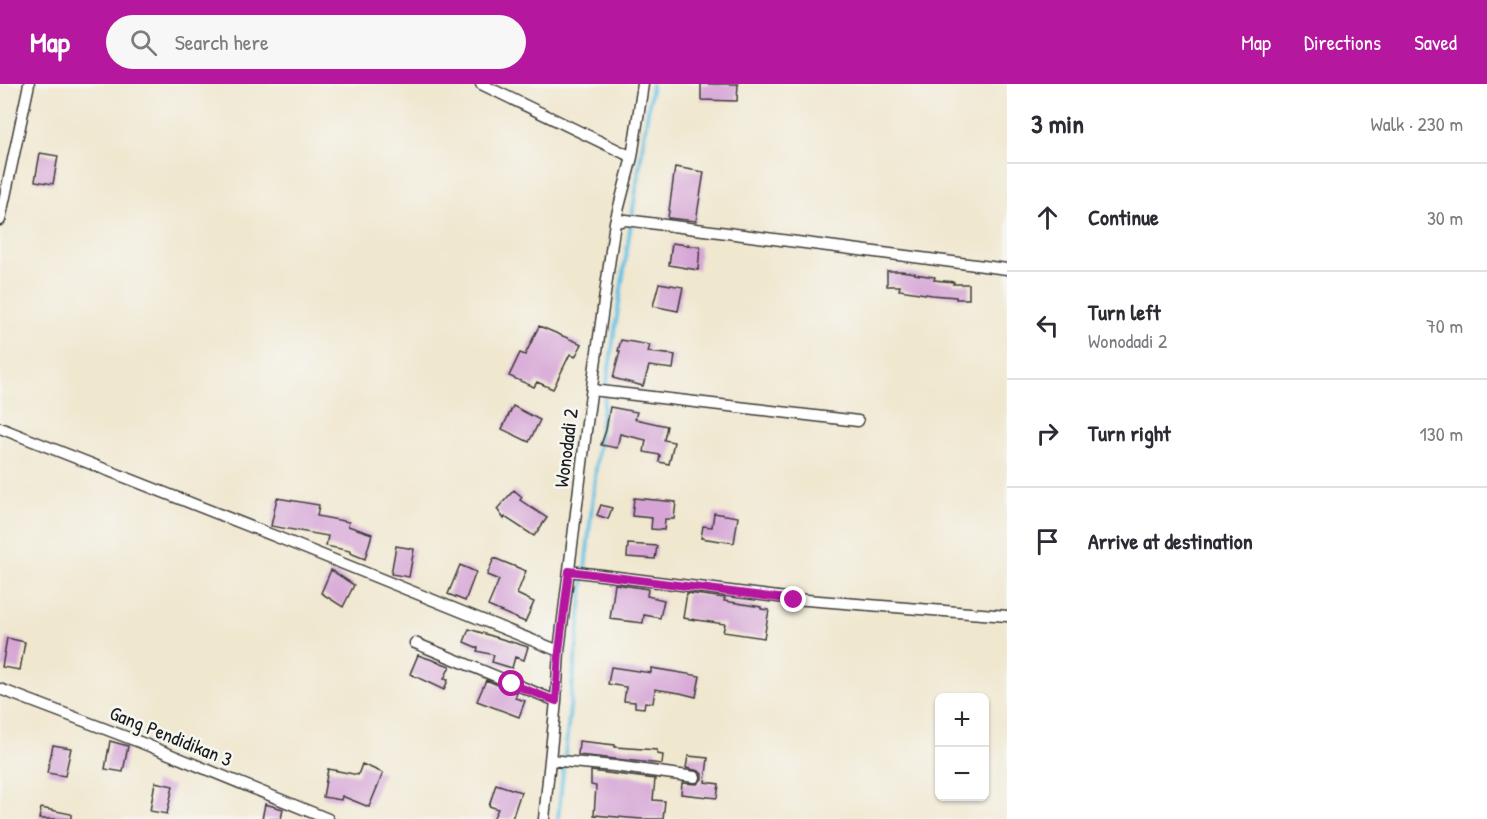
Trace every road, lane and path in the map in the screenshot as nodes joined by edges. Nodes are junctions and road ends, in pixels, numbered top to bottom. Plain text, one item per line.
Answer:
1 (29, 84) edge
2 (481, 84) edge
3 (643, 84) edge
4 (632, 156) junction
5 (0, 220) edge
6 (621, 221) junction
7 (1007, 269) edge
8 (594, 390) junction
9 (858, 421) dead end
10 (0, 428) edge
11 (570, 571) junction
12 (1007, 616) edge
13 (415, 643) dead end
14 (559, 651) junction
15 (0, 688) edge
16 (556, 701) junction
17 (550, 760) junction
18 (695, 777) dead end
19 (328, 819) edge
20 (544, 819) edge

1 - 5 street
2 - 4 street
3 - 4 street, Wonodadi 2
4 - 6 street, Wonodadi 2
6 - 7 street
6 - 8 street, Wonodadi 2
8 - 9 street
8 - 11 street, Wonodadi 2
10 - 14 street
11 - 12 street
11 - 14 street, Wonodadi 2
13 - 16 street
14 - 16 street, Wonodadi 2
15 - 19 street, Gang Pendidikan 3
16 - 17 street, Wonodadi 2
17 - 18 street
17 - 20 street, Wonodadi 2

